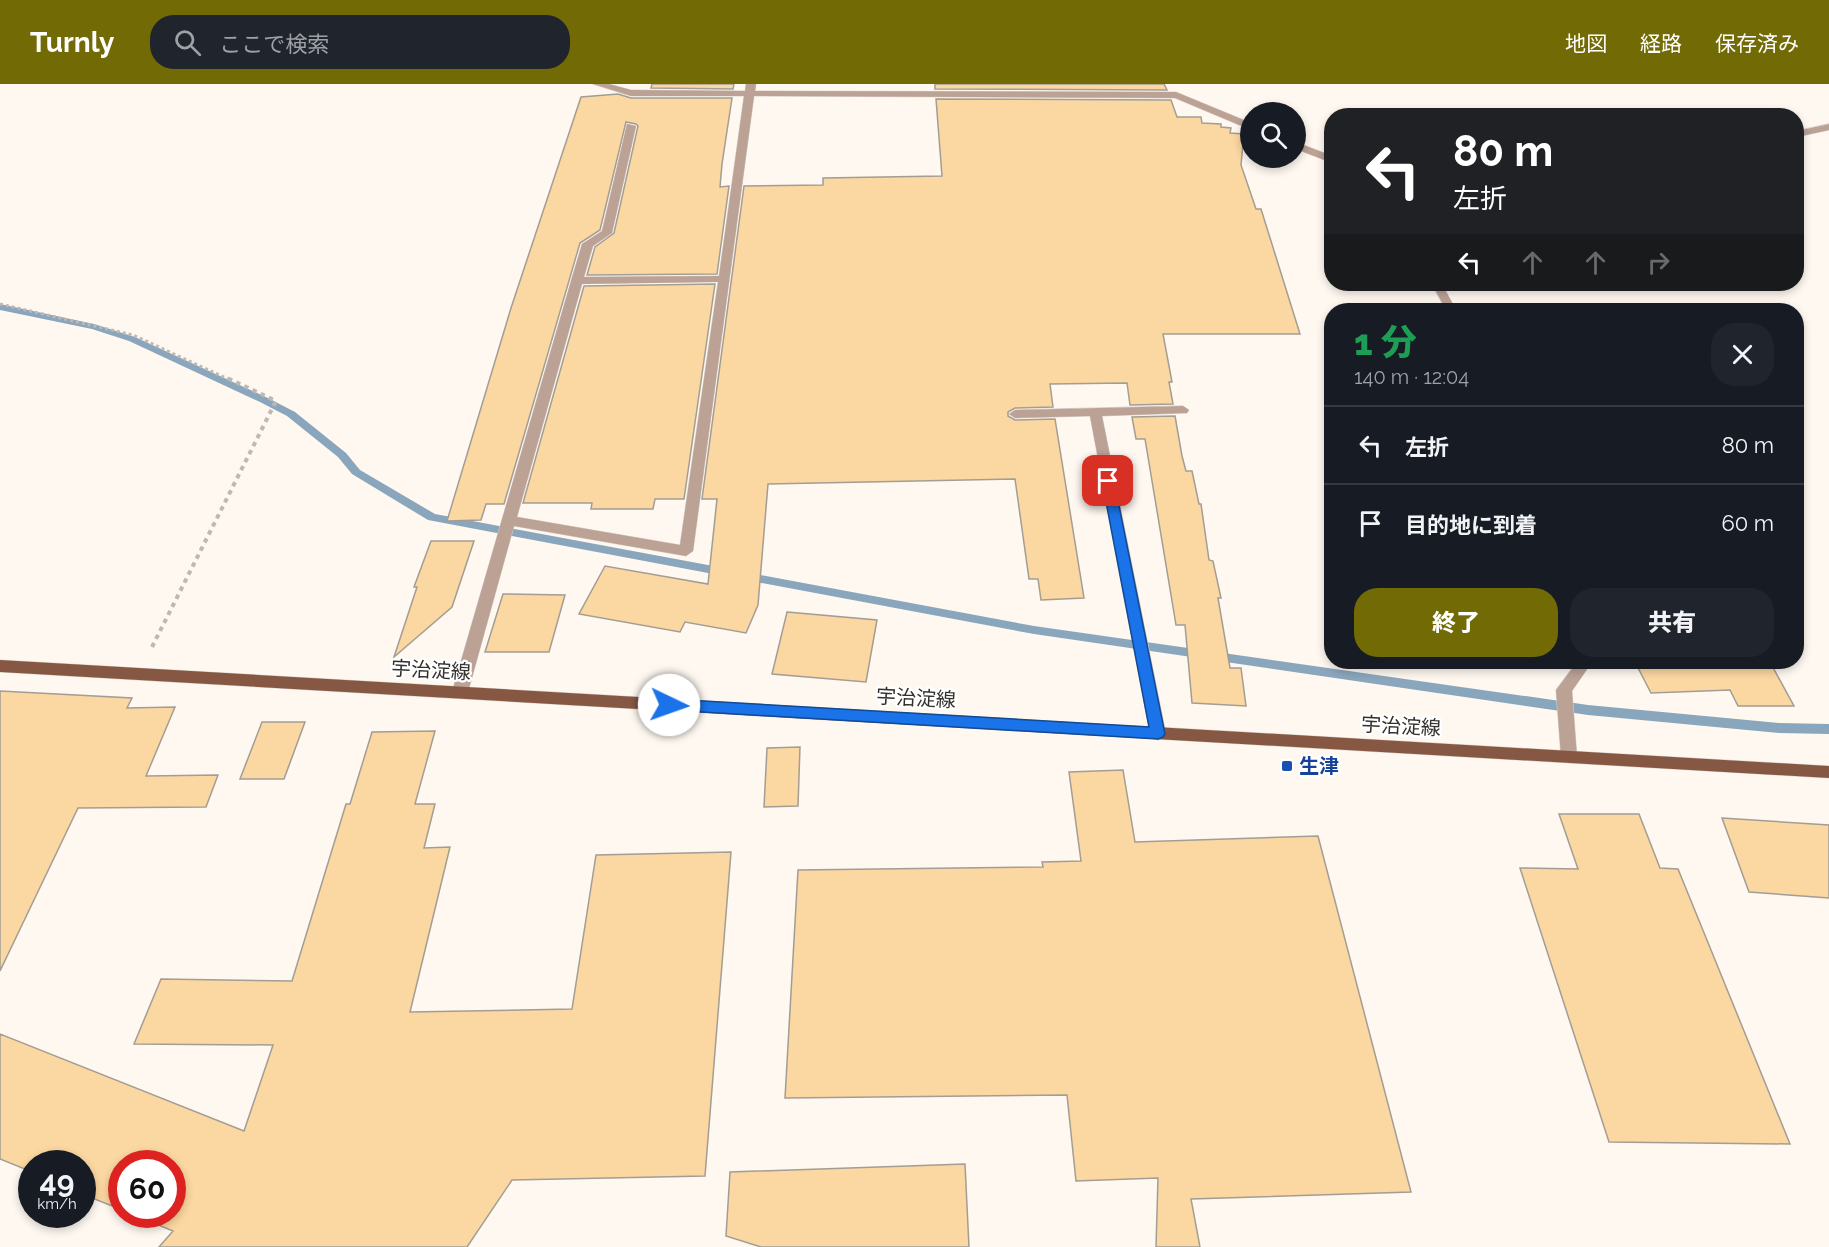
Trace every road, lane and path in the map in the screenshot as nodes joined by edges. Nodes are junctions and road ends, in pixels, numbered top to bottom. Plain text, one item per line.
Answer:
1 (598, 84) edge
2 (1095, 84) edge
3 (618, 87) edge
4 (751, 89) edge
5 (872, 89) edge
6 (1097, 95) junction
7 (1240, 122) edge
8 (631, 126) dead end
9 (1829, 127) edge
10 (1804, 132) edge
11 (1306, 149) edge
12 (1324, 157) edge
13 (724, 279) junction
14 (577, 281) junction
15 (0, 304) edge
16 (1183, 410) dead end
17 (1095, 412) junction
18 (1015, 414) dead end
19 (509, 520) junction
20 (0, 666) edge
21 (1580, 669) edge
22 (139, 674) junction
23 (460, 693) junction
24 (1158, 734) junction
25 (1569, 757) junction
26 (1829, 772) edge

1 - 3 street
2 - 6 street
3 - 4 street
4 - 5 street
4 - 13 street
5 - 6 street
6 - 7 street
8 - 14 street
9 - 10 street
11 - 12 street
13 - 14 street
13 - 19 street
14 - 19 street
15 - 22 path
16 - 17 street
17 - 18 street
17 - 24 street
19 - 23 street
20 - 22 main road, 宇治淀線
21 - 25 street
22 - 23 main road, 宇治淀線
23 - 24 main road, 宇治淀線
24 - 25 main road, 宇治淀線
25 - 26 main road, 宇治淀線

